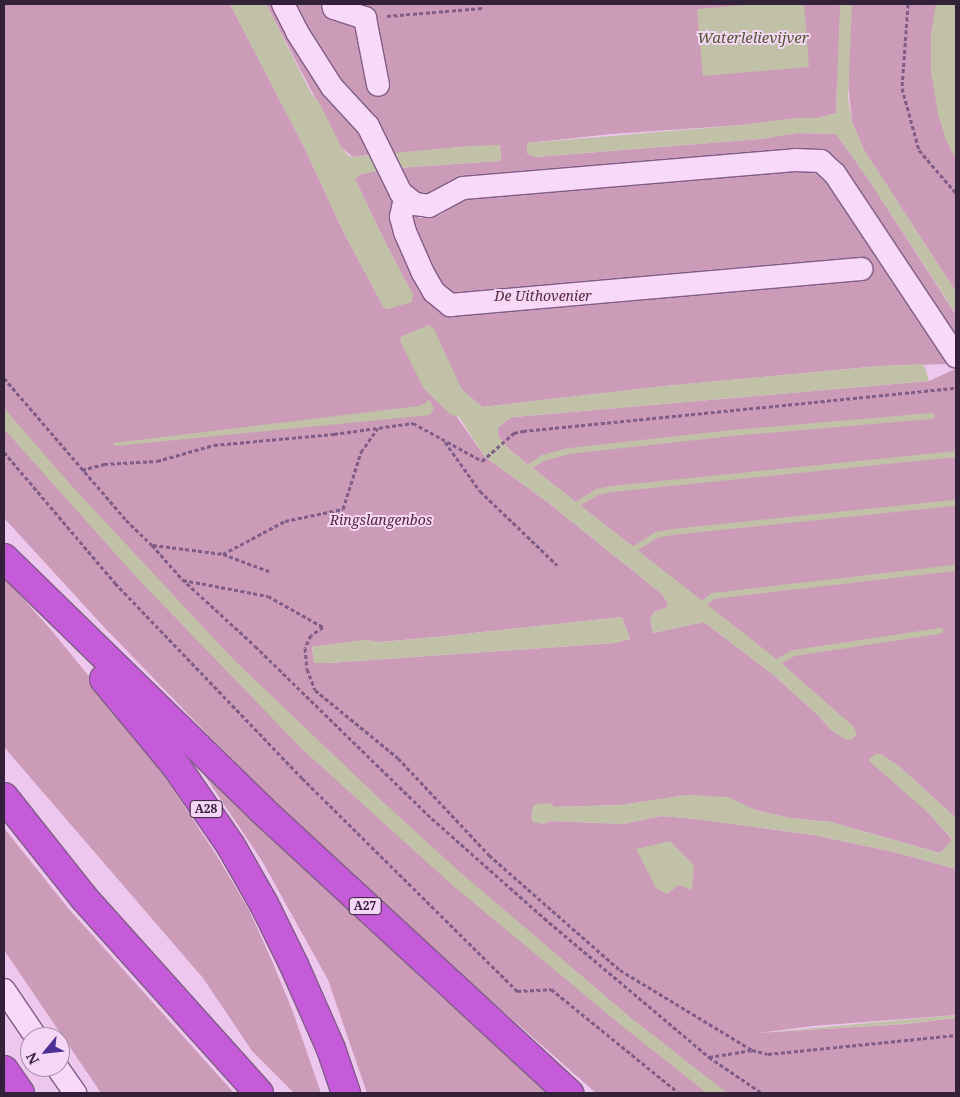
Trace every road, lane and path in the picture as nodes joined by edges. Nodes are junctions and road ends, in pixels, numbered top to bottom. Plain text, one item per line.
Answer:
1 (283, 4) edge
2 (333, 4) edge
3 (908, 4) edge
4 (483, 8) dead end
5 (365, 18) junction
6 (378, 85) dead end
7 (956, 193) edge
8 (406, 198) junction
9 (861, 269) dead end
10 (956, 356) edge
11 (4, 378) edge
12 (956, 388) edge
13 (378, 428) junction
14 (444, 440) junction
15 (4, 452) edge
16 (82, 470) junction
17 (152, 545) junction
18 (223, 554) junction
19 (4, 558) edge
20 (4, 565) edge
21 (557, 565) dead end
22 (271, 572) dead end
23 (182, 580) junction
24 (4, 798) edge
25 (4, 990) edge
26 (29, 1027) edge
27 (956, 1035) edge
28 (752, 1050) junction
29 (709, 1057) junction
30 (4, 1070) edge
31 (64, 1077) edge
32 (20, 1093) edge
33 (75, 1093) edge
34 (259, 1093) edge
35 (346, 1093) edge
36 (569, 1093) edge
37 (679, 1093) edge
38 (762, 1093) edge

1 - 8 lane
2 - 5 lane
3 - 7 path
4 - 5 path
5 - 6 lane
8 - 9 lane
8 - 10 lane
11 - 16 path
12 - 14 path
13 - 14 path
13 - 16 path
13 - 18 path
14 - 21 path
15 - 37 path
16 - 17 path
17 - 18 path
17 - 23 path
18 - 22 path
19 - 36 highway, A27
20 - 35 highway, A28
23 - 28 path
23 - 29 path
24 - 34 highway
25 - 26 lane
27 - 28 path
28 - 29 path
29 - 38 path
30 - 32 highway
31 - 33 lane

